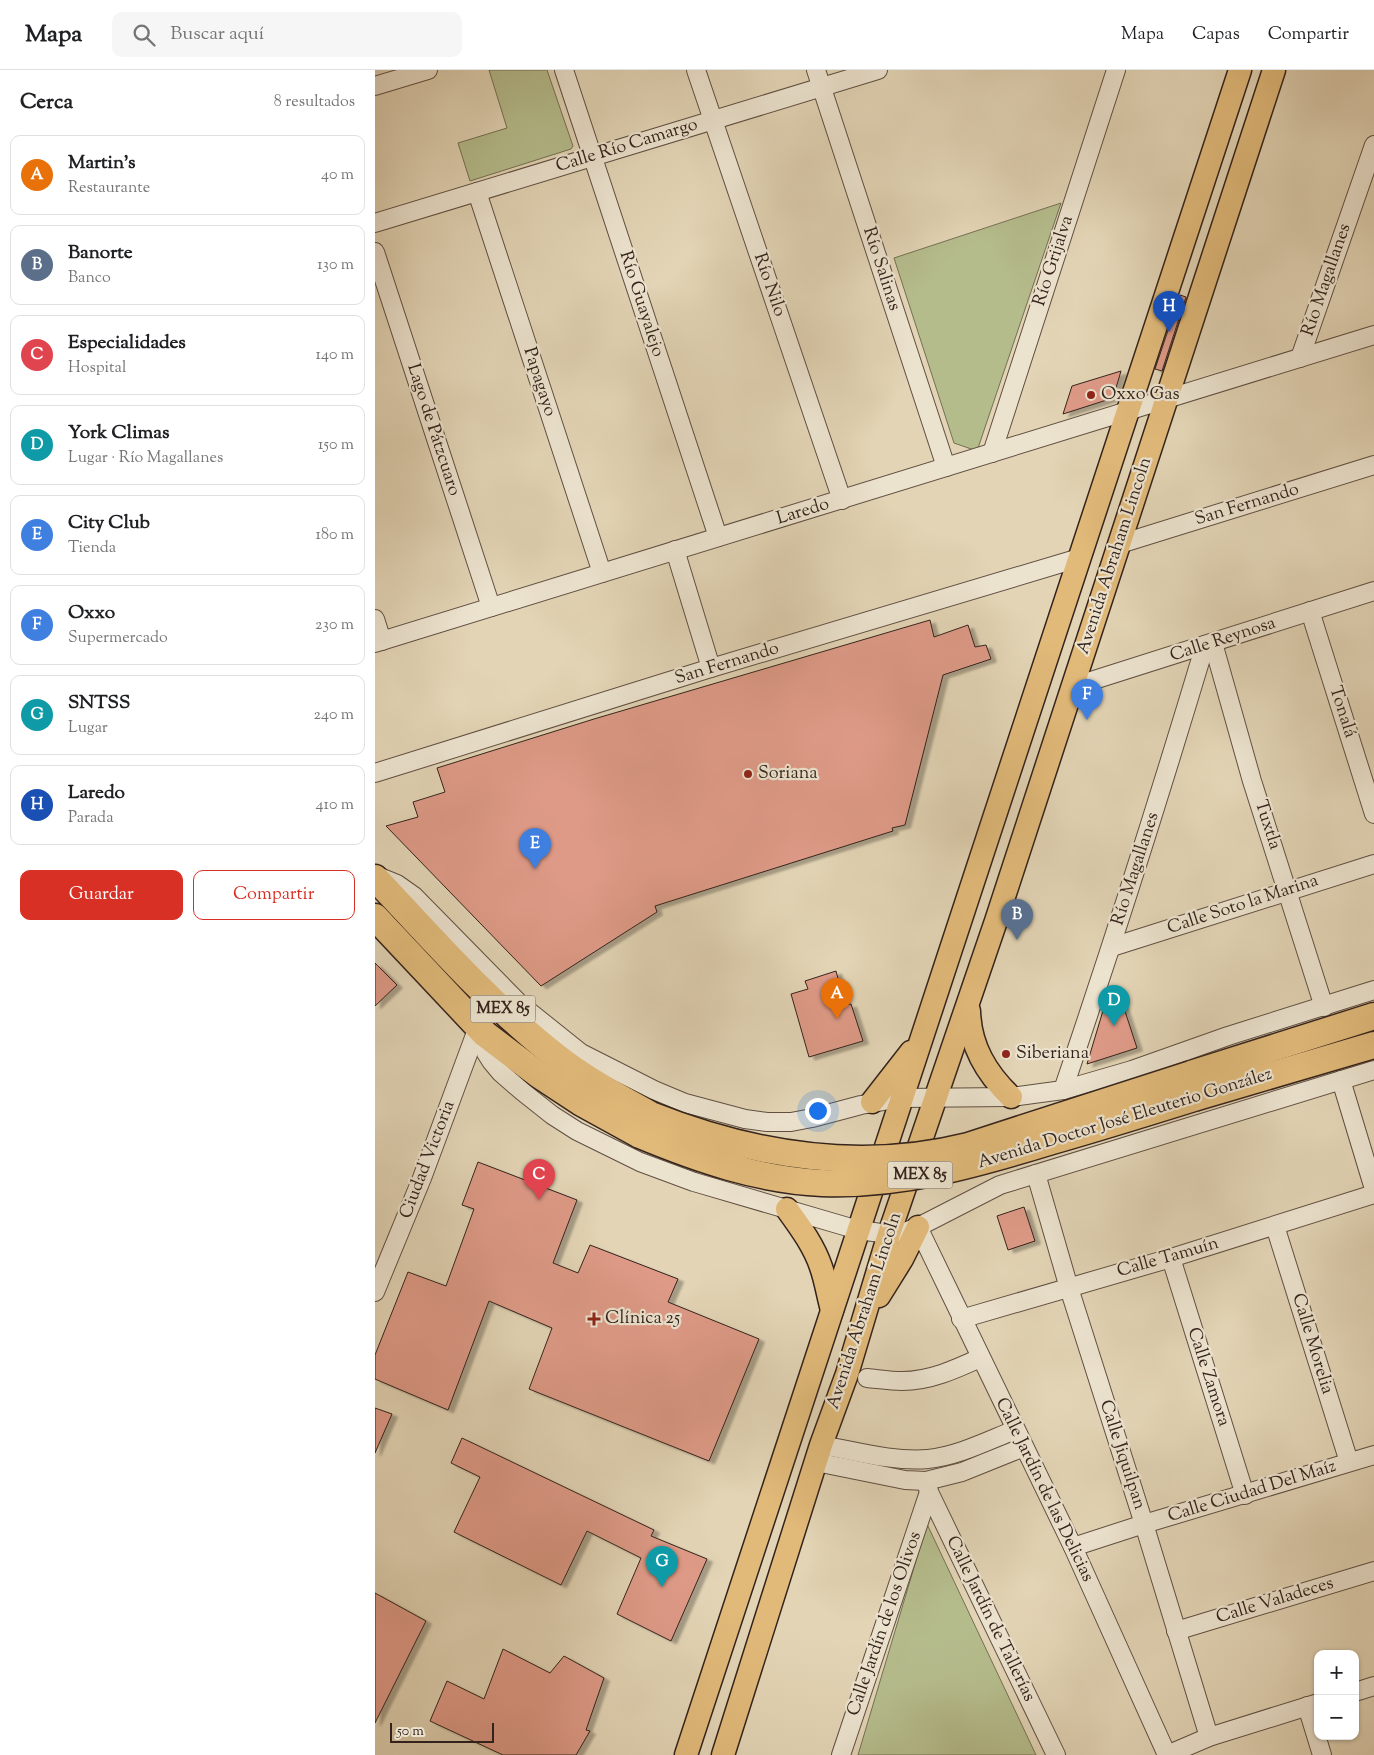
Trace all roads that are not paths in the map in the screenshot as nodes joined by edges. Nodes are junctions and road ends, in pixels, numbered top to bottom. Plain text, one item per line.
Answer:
1 (428, 70) edge
2 (564, 70) edge
3 (696, 70) edge
4 (816, 70) edge
5 (878, 70) edge
6 (1116, 70) edge
7 (1240, 70) edge
8 (1274, 70) edge
9 (375, 86) edge
10 (822, 87) junction
11 (713, 120) junction
12 (1374, 145) edge
13 (593, 157) junction
14 (477, 192) junction
15 (375, 223) edge
16 (375, 252) edge
17 (1374, 335) edge
18 (1300, 358) junction
19 (1166, 400) junction
20 (1127, 411) junction
21 (992, 452) junction
22 (1374, 466) edge
23 (946, 467) junction
24 (842, 500) junction
25 (718, 537) junction
26 (1120, 544) junction
27 (675, 550) junction
28 (1079, 558) junction
29 (602, 573) junction
30 (1374, 591) edge
31 (491, 607) junction
32 (1310, 611) junction
33 (375, 619) edge
34 (379, 642) edge
35 (1209, 644) junction
36 (711, 668) junction
37 (1072, 688) junction
38 (375, 773) edge
39 (1374, 814) edge
40 (1374, 864) edge
41 (375, 877) edge
42 (1288, 891) junction
43 (968, 900) junction
44 (375, 918) edge
45 (996, 921) junction
46 (954, 941) junction
47 (1111, 947) junction
48 (986, 950) junction
49 (1374, 990) edge
50 (968, 1001) junction
51 (1324, 1007) junction
52 (1370, 1014) edge
53 (481, 1031) junction
54 (922, 1038) junction
55 (1374, 1045) edge
56 (1374, 1058) edge
57 (1340, 1068) junction
58 (1374, 1070) edge
59 (1194, 1086) junction
60 (1063, 1090) junction
61 (1011, 1097) junction
62 (901, 1098) junction
63 (936, 1098) junction
64 (872, 1102) junction
65 (645, 1125) junction
66 (1036, 1174) junction
67 (1374, 1189) edge
68 (1374, 1194) edge
69 (787, 1210) junction
70 (1275, 1226) junction
71 (918, 1227) junction
72 (858, 1230) junction
73 (889, 1234) junction
74 (1171, 1258) junction
75 (1069, 1288) junction
76 (375, 1292) edge
77 (832, 1310) junction
78 (865, 1318) junction
79 (961, 1319) junction
80 (980, 1358) junction
81 (867, 1378) dead end
82 (1015, 1430) junction
83 (1024, 1447) junction
84 (957, 1452) junction
85 (819, 1453) junction
86 (1374, 1455) edge
87 (890, 1457) junction
88 (1349, 1462) junction
89 (962, 1472) junction
90 (885, 1476) junction
91 (928, 1487) junction
92 (1245, 1495) junction
93 (1144, 1524) junction
94 (1073, 1547) junction
95 (1374, 1571) edge
96 (1176, 1631) junction
97 (1374, 1686) edge
98 (1359, 1691) edge
99 (1313, 1704) edge
100 (1209, 1737) junction
101 (686, 1755) edge
102 (723, 1755) edge
103 (841, 1755) edge
104 (1056, 1755) edge
105 (1167, 1755) edge
106 (1322, 1755) edge

1 - 9 street
2 - 13 street, Río Guayalejo
3 - 11 street, Río Nilo
4 - 10 street, Río Salinas
5 - 10 street, Calle Río Camargo
6 - 21 street, Río Grijalva
7 - 20 main road
8 - 19 main road, Avenida Abraham Lincoln
10 - 11 street, Calle Río Camargo
10 - 23 street, Río Salinas
11 - 13 street, Calle Río Camargo
11 - 24 street, Río Nilo
12 - 18 street, Río Magallanes
13 - 14 street, Calle Río Camargo
13 - 25 street, Río Guayalejo
14 - 15 street, Calle Río Camargo
14 - 29 street, Papagayo
16 - 31 street, Lago de Pátzcuaro
17 - 18 street, Laredo
18 - 19 street, Laredo
19 - 20 street, Laredo
19 - 26 main road, Avenida Abraham Lincoln
20 - 21 street, Laredo
20 - 28 main road
21 - 23 street, Laredo
22 - 26 street, San Fernando
23 - 24 street, Laredo
24 - 25 street, Laredo
25 - 27 street, Laredo
26 - 37 main road, Avenida Abraham Lincoln
27 - 29 street, Laredo
27 - 36 street
28 - 36 street, San Fernando
28 - 43 main road
29 - 31 street, Laredo
30 - 32 street, Calle Reynosa
31 - 34 street, Laredo
32 - 35 street, Calle Reynosa
32 - 39 street, Tonalá
33 - 34 street
35 - 37 street, Calle Reynosa
35 - 42 street, Tuxtla
35 - 47 street, Río Magallanes
36 - 38 street, San Fernando
37 - 45 main road, Avenida Abraham Lincoln
40 - 42 street, Calle Soto la Marina
41 - 64 street
41 - 65 highway, MEX 85
42 - 47 street, Calle Soto la Marina
42 - 51 street, Tuxtla
43 - 45 main road
43 - 46 main road
44 - 53 highway, MEX 85
45 - 48 main road, Avenida Abraham Lincoln
46 - 48 main road
46 - 54 main road
47 - 60 street, Río Magallanes
48 - 50 main road, Avenida Abraham Lincoln
49 - 51 street
50 - 61 main road
50 - 63 main road, Avenida Abraham Lincoln
51 - 60 street
52 - 59 highway, Avenida Doctor José Eleuterio González / MEX 85
53 - 65 highway, MEX 85
53 - 69 street
53 - 76 street, Ciudad Victoria
54 - 62 main road
54 - 64 main road
55 - 57 highway, Avenida Doctor José Eleuterio González / MEX 85
56 - 57 highway
57 - 58 street
57 - 59 highway, Avenida Doctor José Eleuterio González / MEX 85
57 - 66 street
57 - 67 street
59 - 65 highway, Avenida Doctor José Eleuterio González / MEX 85, bridge
60 - 61 street
61 - 63 street
62 - 63 street
62 - 64 street
62 - 72 main road
63 - 73 main road, Avenida Abraham Lincoln
66 - 71 street
66 - 75 street, Calle Jiquilpan
68 - 70 street, Calle Tamuín
69 - 72 street
69 - 77 main road
70 - 74 street, Calle Tamuín
70 - 88 street, Calle Morelia
71 - 73 street
71 - 78 main road
71 - 79 street, Calle Jardín de las Delicias
72 - 73 street
72 - 77 main road
73 - 78 main road, Avenida Abraham Lincoln
74 - 75 street, Calle Tamuín
74 - 92 street, Calle Zamora
75 - 79 street, Calle Tamuín
75 - 93 street, Calle Jiquilpan
77 - 101 main road
78 - 85 main road, Avenida Abraham Lincoln
79 - 80 street, Calle Jardín de las Delicias
80 - 81 street
80 - 82 street, Calle Jardín de las Delicias
82 - 83 street, Calle Jardín de las Delicias
82 - 84 street
83 - 89 street
83 - 94 street, Calle Jardín de las Delicias
84 - 87 street
84 - 89 street
85 - 87 street
85 - 90 street
85 - 102 main road, Avenida Abraham Lincoln
86 - 88 street, Calle Ciudad Del Maíz
87 - 90 street
88 - 92 street, Calle Ciudad Del Maíz
89 - 91 street
90 - 91 street
91 - 103 street, Calle Jardín de los Olivos
91 - 104 street, Calle Jardín de Tallerías
92 - 93 street, Calle Ciudad Del Maíz
93 - 94 street, Calle Ciudad Del Maíz
93 - 96 street, Calle Jiquilpan
94 - 105 street, Calle Jardín de las Delicias
95 - 96 street, Calle Valadeces
96 - 100 street, Calle Jiquilpan
97 - 98 street
99 - 100 street
99 - 106 street
100 - 105 street

